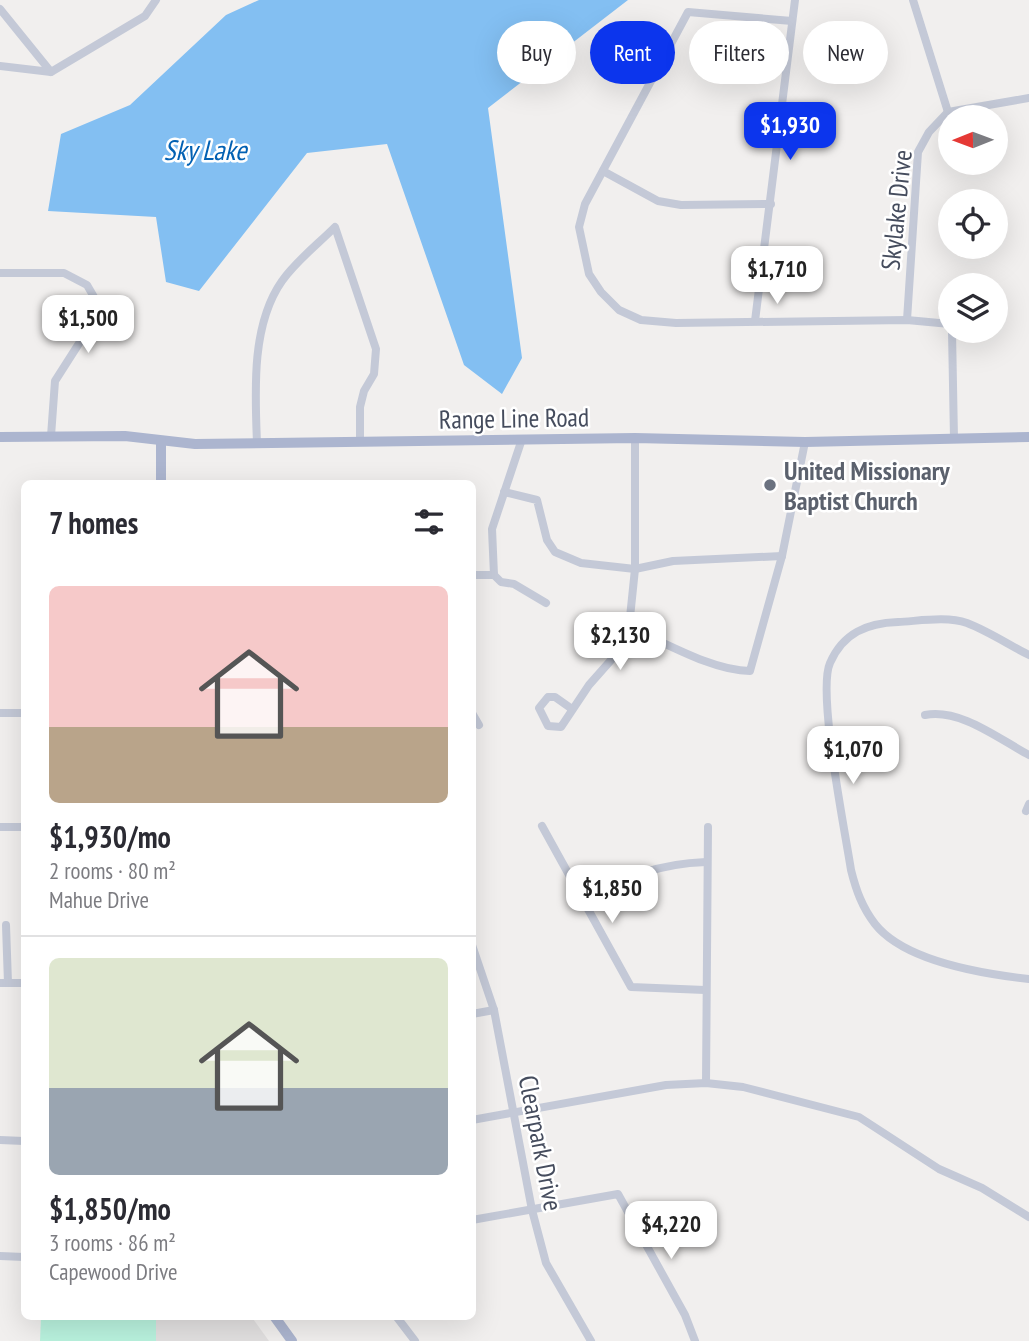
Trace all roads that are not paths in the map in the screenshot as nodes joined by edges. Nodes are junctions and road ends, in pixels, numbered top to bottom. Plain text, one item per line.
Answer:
1 (156, 0) edge
2 (795, 0) edge
3 (913, 0) edge
4 (0, 9) edge
5 (792, 21) junction
6 (0, 65) edge
7 (51, 72) junction
8 (1029, 98) edge
9 (946, 105) edge
10 (988, 105) edge
11 (938, 123) edge
12 (603, 171) junction
13 (771, 204) junction
14 (0, 273) edge
15 (907, 320) junction
16 (755, 321) junction
17 (938, 323) edge
18 (952, 343) edge
19 (51, 436) junction
20 (0, 437) edge
21 (1029, 437) edge
22 (635, 438) junction
23 (522, 439) junction
24 (954, 439) junction
25 (161, 441) junction
26 (360, 442) junction
27 (805, 442) junction
28 (257, 443) junction
29 (162, 480) edge
30 (504, 492) junction
31 (782, 556) junction
32 (635, 569) junction
33 (476, 575) edge
34 (494, 575) junction
35 (546, 603) dead end
36 (629, 627) junction
37 (1029, 656) edge
38 (572, 709) dead end
39 (0, 713) edge
40 (21, 713) edge
41 (925, 715) dead end
42 (476, 720) edge
43 (479, 725) dead end
44 (1029, 755) edge
45 (542, 826) dead end
46 (0, 827) edge
47 (21, 827) edge
48 (708, 827) dead end
49 (706, 862) junction
50 (582, 901) junction
51 (6, 925) dead end
52 (476, 957) edge
53 (1029, 979) edge
54 (4, 983) edge
55 (705, 990) junction
56 (494, 1010) junction
57 (476, 1013) edge
58 (706, 1083) junction
59 (514, 1113) junction
60 (476, 1120) edge
61 (0, 1140) edge
62 (21, 1141) edge
63 (532, 1210) junction
64 (1029, 1217) edge
65 (476, 1219) edge
66 (0, 1256) edge
67 (21, 1256) edge
68 (277, 1320) edge
69 (399, 1320) edge
70 (292, 1341) edge
71 (415, 1341) edge
72 (591, 1341) edge
73 (695, 1341) edge

1 - 7 street
2 - 5 street
3 - 9 street
4 - 7 street
5 - 12 street
5 - 13 street
6 - 7 street
8 - 10 street
11 - 15 street, Skylake Drive
12 - 13 street
12 - 16 street
13 - 16 street
14 - 19 street
15 - 16 street
15 - 17 street
18 - 24 street
19 - 20 main road, Range Line Road
19 - 25 main road, Range Line Road
21 - 24 main road, Range Line Road
22 - 23 main road, Range Line Road
22 - 27 main road, Range Line Road
22 - 32 street
23 - 26 main road, Range Line Road
23 - 30 street
24 - 27 main road, Range Line Road
25 - 28 main road, Range Line Road
25 - 29 main road
26 - 28 main road, Range Line Road
26 - 28 street
27 - 31 street
30 - 32 street
30 - 34 street
31 - 32 street
31 - 36 street
32 - 36 street
33 - 34 street
34 - 35 street
36 - 38 street
37 - 53 street
39 - 40 street
41 - 44 street
42 - 43 street
45 - 50 street
46 - 47 street
48 - 49 street
49 - 50 street
49 - 55 street
50 - 55 street
51 - 54 street
52 - 56 street, Clearpark Drive
55 - 58 street
56 - 57 street
56 - 59 street, Clearpark Drive
58 - 59 street
58 - 64 street
59 - 60 street
59 - 63 street, Clearpark Drive
61 - 62 street
63 - 65 street
63 - 72 street, Clearpark Drive
63 - 73 street
66 - 67 street
68 - 70 main road
69 - 71 street

